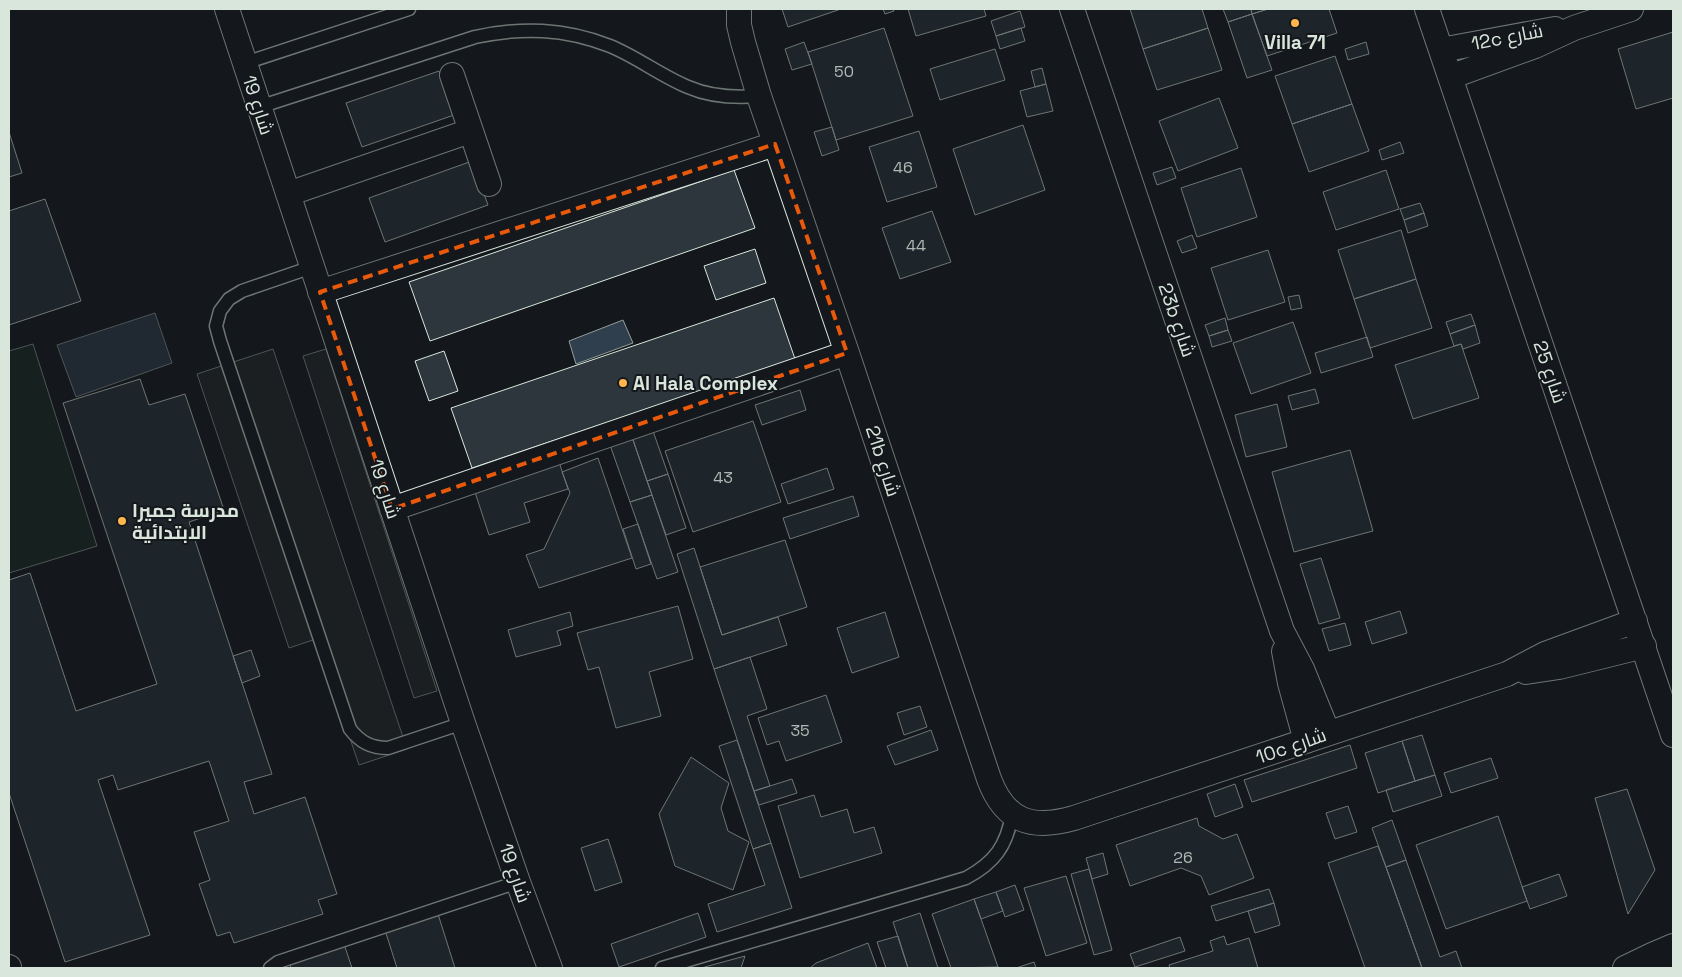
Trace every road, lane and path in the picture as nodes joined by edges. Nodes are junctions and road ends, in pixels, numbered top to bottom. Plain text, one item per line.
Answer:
1 (227, 9) edge
2 (409, 9) edge
3 (739, 9) edge
4 (1072, 9) edge
5 (1427, 9) edge
6 (1631, 9) edge
7 (1574, 28) junction
8 (1441, 50) junction
9 (245, 63) junction
10 (452, 75) dead end
11 (1450, 76) junction
12 (759, 96) junction
13 (259, 107) junction
14 (470, 131) junction
15 (776, 144) junction
16 (489, 184) dead end
17 (288, 194) junction
18 (312, 267) junction
19 (320, 292) junction
20 (847, 353) junction
21 (392, 509) junction
22 (1635, 621) junction
23 (1282, 632) junction
24 (1644, 646) junction
25 (1507, 674) junction
26 (463, 723) junction
27 (1328, 733) junction
28 (1673, 736) edge
29 (1306, 741) junction
30 (1012, 814) junction
31 (1074, 818) joint
32 (518, 882) junction
33 (1673, 946) edge
34 (1673, 965) edge
35 (270, 968) edge
36 (550, 968) edge
37 (662, 968) edge
38 (1625, 968) edge
39 (1659, 968) edge

1 - 9 street, شارع 19
2 - 9 lane
3 - 12 street, 21b شارع
4 - 23 street, 23b شارع
5 - 8 street, شارع 25
6 - 7 street, 12c شارع
7 - 8 street, 12c شارع
7 - 11 street, 12c شارع
8 - 11 street, شارع 25
9 - 13 street, شارع 19
10 - 14 street
11 - 22 street, شارع 25
12 - 13 lane
12 - 15 street, 21b شارع
13 - 17 street, شارع 19
14 - 16 street
14 - 17 street
15 - 19 street
15 - 20 street, 21b شارع
17 - 18 street, شارع 19
18 - 19 street, شارع 19
18 - 26 lane
19 - 21 street, شارع 19
20 - 21 street
20 - 30 street, 21b شارع
21 - 26 street, شارع 19
22 - 24 street, شارع 25
22 - 25 street, 10c شارع
23 - 27 street, 23b شارع
23 - 29 street, 23b شارع
24 - 25 street, 10c شارع
24 - 28 street, شارع 25
25 - 27 street, 10c شارع
26 - 32 street, شارع 19
27 - 29 street, 10c شارع
29 - 31 street, 10c شارع
30 - 31 street, 21b شارع
30 - 37 lane
32 - 35 lane
32 - 36 street, شارع 19
33 - 38 street
34 - 39 street

